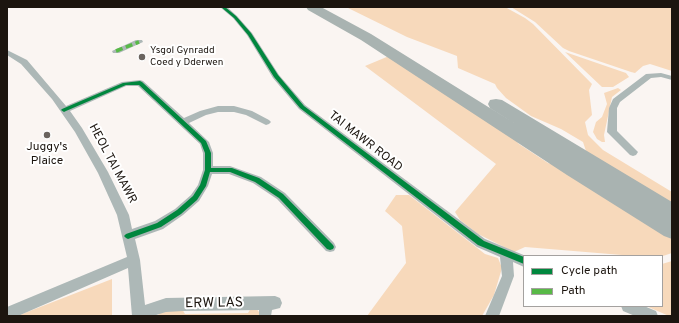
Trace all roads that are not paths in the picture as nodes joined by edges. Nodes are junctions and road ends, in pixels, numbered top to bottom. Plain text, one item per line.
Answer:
1 (223, 7) edge
2 (312, 7) edge
3 (338, 7) edge
4 (139, 42) dead end
5 (116, 50) dead end
6 (7, 52) edge
7 (672, 78) edge
8 (64, 110) junction
9 (183, 122) junction
10 (266, 122) dead end
11 (633, 152) dead end
12 (208, 170) junction
13 (672, 213) edge
14 (672, 229) edge
15 (128, 236) junction
16 (330, 247) dead end
17 (506, 253) junction
18 (134, 260) junction
19 (523, 261) edge
20 (268, 307) dead end
21 (630, 307) edge
22 (7, 314) edge
23 (140, 315) edge
24 (492, 316) edge
25 (651, 316) edge

1 - 17 street, TAI MAWR ROAD
2 - 14 highway
3 - 13 highway
4 - 5 street
6 - 8 street, HEOL TAI MAWR
7 - 11 street
8 - 9 street
8 - 15 street, HEOL TAI MAWR
9 - 10 street
9 - 12 street
12 - 15 street
12 - 16 street
15 - 18 street, HEOL TAI MAWR
17 - 19 street, TAI MAWR ROAD
17 - 24 street
18 - 22 street
18 - 23 street, HEOL TAI MAWR
20 - 23 street, ERW LAS
21 - 25 street

